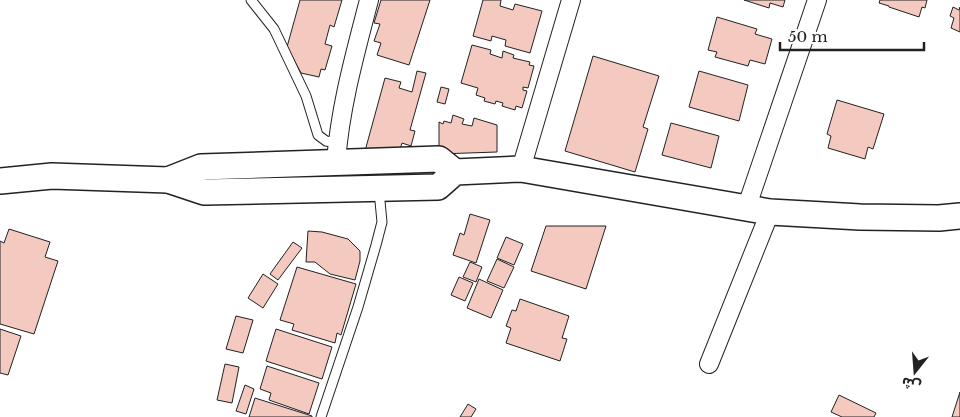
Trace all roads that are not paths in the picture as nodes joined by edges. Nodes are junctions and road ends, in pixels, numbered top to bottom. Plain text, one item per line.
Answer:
1 (251, 0) edge
2 (369, 0) edge
3 (571, 0) edge
4 (817, 0) edge
5 (337, 153) junction
6 (521, 169) junction
7 (455, 172) junction
8 (168, 180) junction
9 (0, 181) edge
10 (379, 188) junction
11 (746, 208) junction
12 (770, 212) junction
13 (960, 216) edge
14 (709, 364) dead end
15 (322, 417) edge

1 - 5 lane
2 - 5 street
3 - 6 street
4 - 11 street
5 - 7 street
5 - 8 street
6 - 7 street
6 - 11 street
7 - 10 street
8 - 9 street
8 - 10 street
10 - 15 lane
11 - 12 street
12 - 13 street
12 - 14 street

